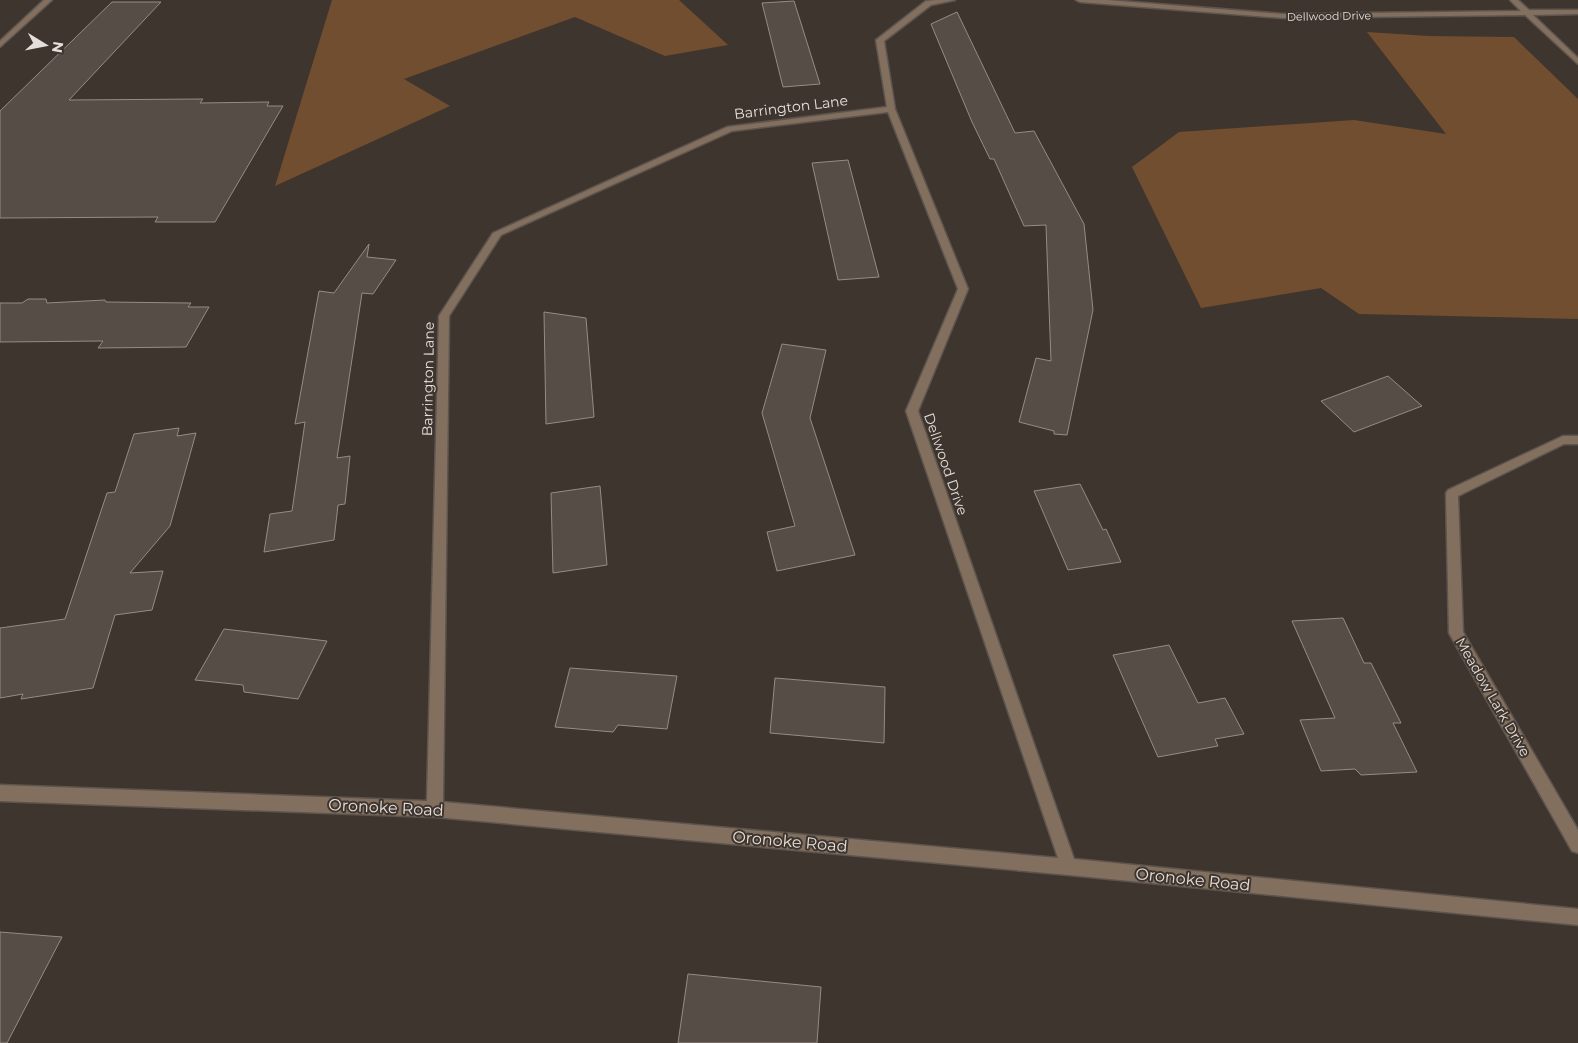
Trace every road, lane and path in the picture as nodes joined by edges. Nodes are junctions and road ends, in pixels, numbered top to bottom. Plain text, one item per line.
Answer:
1 (48, 0) edge
2 (951, 0) edge
3 (1080, 0) edge
4 (1514, 0) edge
5 (926, 1) edge
6 (1527, 12) junction
7 (1578, 12) edge
8 (0, 45) edge
9 (1578, 62) edge
10 (891, 109) junction
11 (1578, 440) edge
12 (0, 793) edge
13 (435, 809) junction
14 (1578, 845) edge
15 (1069, 867) junction
16 (1578, 917) edge

1 - 8 street
2 - 5 street, Dellwood Drive
3 - 6 street, Dellwood Drive
4 - 6 street
5 - 10 street, Dellwood Drive
6 - 7 street, Dellwood Drive
6 - 9 street
10 - 13 street, Barrington Lane
10 - 15 street, Dellwood Drive
11 - 14 street, Meadow Lark Drive
12 - 13 street, Oronoke Road
13 - 15 street, Oronoke Road
15 - 16 street, Oronoke Road

